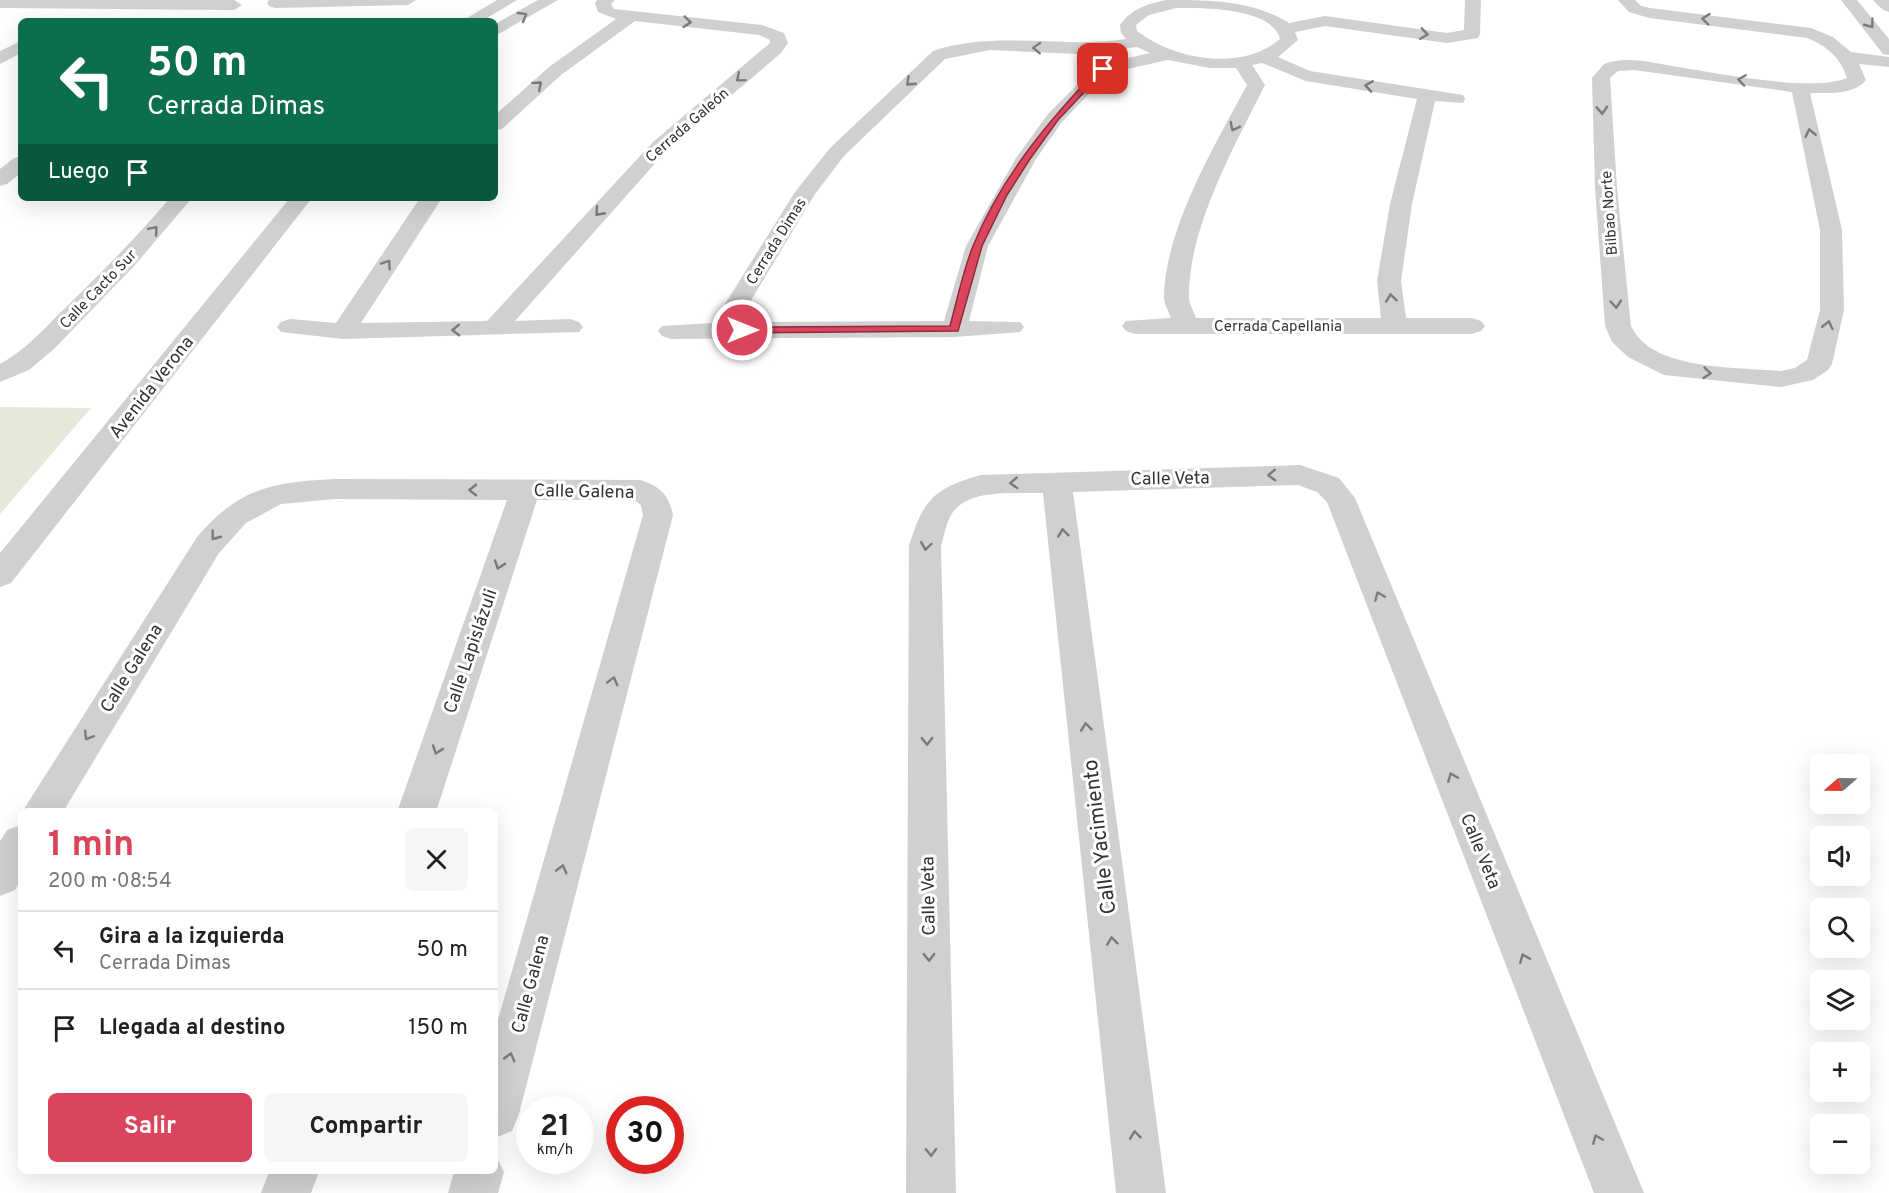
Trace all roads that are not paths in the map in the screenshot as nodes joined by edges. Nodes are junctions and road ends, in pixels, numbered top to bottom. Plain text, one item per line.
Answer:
1 (406, 0) edge
2 (509, 0) edge
3 (550, 0) edge
4 (607, 0) edge
5 (1473, 0) edge
6 (1626, 0) edge
7 (1849, 0) edge
8 (1881, 0) edge
9 (126, 1) edge
10 (1204, 1) edge
11 (1171, 2) edge
12 (0, 3) edge
13 (312, 3) junction
14 (1239, 3) edge
15 (234, 5) dead end
16 (273, 5) edge
17 (1889, 8) edge
18 (1287, 9) dead end
19 (1263, 14) junction
20 (1773, 14) dead end
21 (629, 17) junction
22 (296, 18) edge
23 (476, 18) edge
24 (1785, 28) junction
25 (498, 29) edge
26 (1286, 29) junction
27 (0, 38) edge
28 (18, 38) edge
29 (1137, 42) junction
30 (18, 48) edge
31 (1080, 49) junction
32 (1889, 50) edge
33 (1166, 55) junction
34 (1265, 58) junction
35 (0, 59) edge
36 (1241, 62) junction
37 (1889, 62) edge
38 (1851, 64) junction
39 (1103, 69) junction
40 (1306, 76) junction
41 (1889, 76) edge
42 (1256, 85) junction
43 (1800, 88) junction
44 (1427, 95) junction
45 (1456, 99) dead end
46 (498, 122) edge
47 (18, 165) edge
48 (0, 180) edge
49 (179, 201) edge
50 (299, 201) edge
51 (429, 201) edge
52 (1135, 326) dead end
53 (1187, 326) junction
54 (1394, 326) junction
55 (1472, 326) dead end
56 (290, 327) dead end
57 (570, 327) dead end
58 (1011, 327) dead end
59 (494, 329) junction
60 (954, 329) junction
61 (721, 330) junction
62 (343, 331) junction
63 (671, 331) dead end
64 (3, 373) edge
65 (1057, 481) junction
66 (525, 490) junction
67 (0, 575) edge
68 (44, 808) edge
69 (417, 808) edge
70 (18, 848) edge
71 (0, 877) edge
72 (498, 1102) edge
73 (293, 1174) edge
74 (478, 1174) edge
75 (286, 1193) edge
76 (473, 1193) edge
77 (931, 1193) edge
78 (1142, 1193) edge
79 (1619, 1193) edge

1 - 13 street
2 - 23 street
25 -> 3 street
4 - 21 street, Cerrada Galeón
26 -> 5 street
24 -> 6 street
7 -> 32 street
8 - 17 street
9 - 12 street
9 - 15 street
10 - 11 street
10 - 14 street
11 - 29 street
13 - 16 street
13 - 22 street
14 - 19 street
18 - 19 street
19 - 26 street
20 - 24 street
46 -> 21 street
21 -> 59 street, Cerrada Galeón
24 - 38 street
26 - 34 street
27 - 28 street
29 - 31 street, Cerrada Dimas
29 - 33 street
30 - 35 street
31 - 39 street
31 -> 61 street, Cerrada Dimas
33 - 36 street
33 - 39 street
34 - 36 street
34 - 40 street
36 - 42 street
37 - 38 street
38 - 41 street
38 - 43 street
39 - 60 street
40 - 42 street
44 -> 40 street
42 -> 53 street
43 -> 43 street, Bilbao Norte
44 - 45 street
54 -> 44 street
47 - 48 street
64 -> 49 street, Calle Cacto Sur
50 - 67 street, Avenida Verona
62 -> 51 street
52 - 53 street, Cerrada Capellania
53 - 54 street, Cerrada Capellania
54 - 55 street, Cerrada Capellania
56 - 62 street
57 - 59 street
58 - 60 street
59 -> 62 street
60 - 61 street
61 - 63 street
65 -> 77 street, Calle Veta
78 -> 65 street, Calle Yacimiento
79 -> 65 street, Calle Veta
66 -> 68 street, Calle Galena
66 -> 69 street, Calle Lapislázuli
72 -> 66 street, Calle Galena
70 - 71 street
73 - 75 street
74 - 76 street

